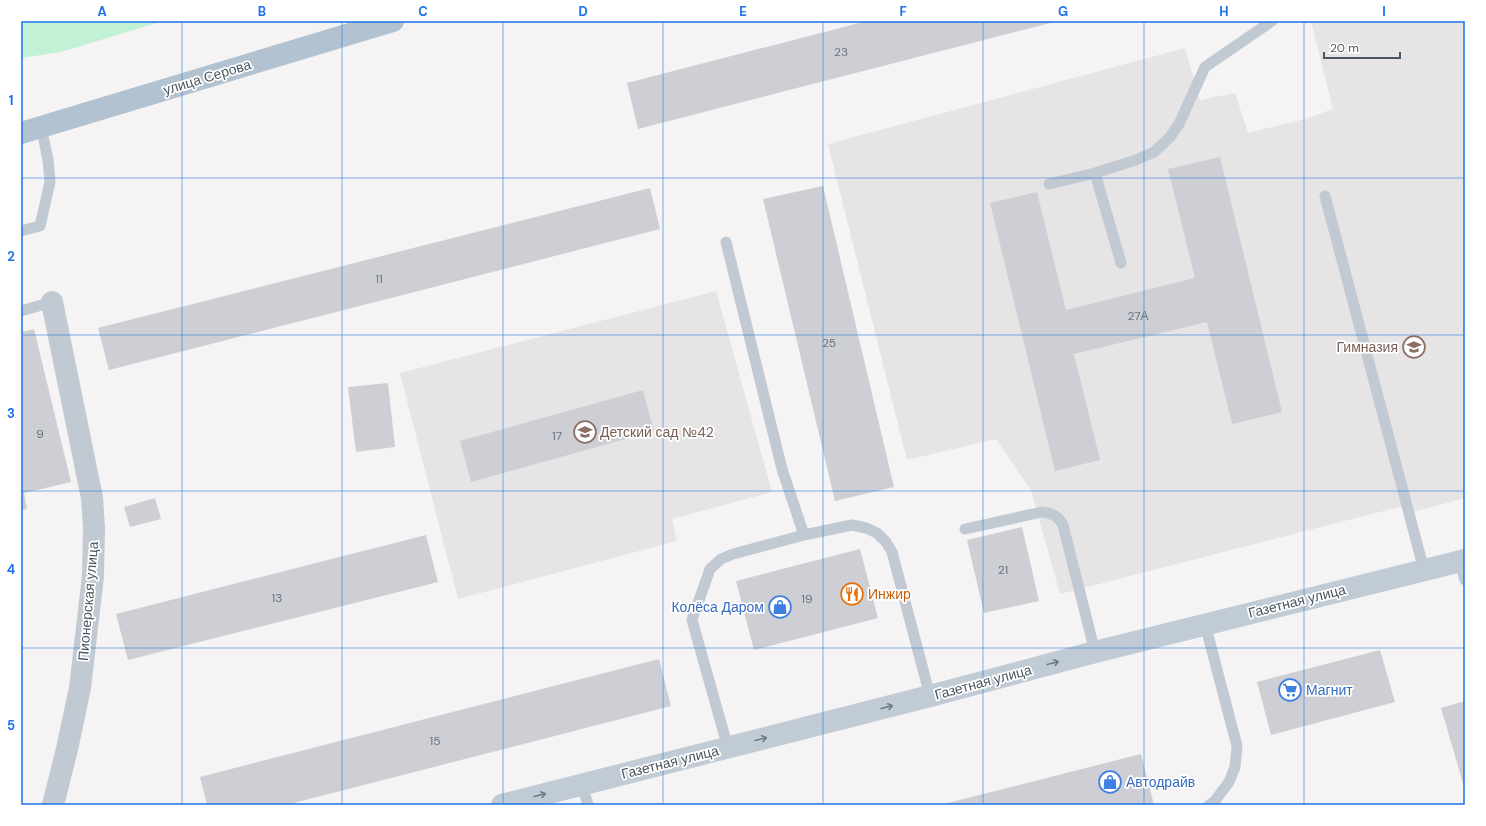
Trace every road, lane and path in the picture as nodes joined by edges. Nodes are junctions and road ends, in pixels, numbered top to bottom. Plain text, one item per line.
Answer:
1 (393, 21) edge
2 (1272, 21) edge
3 (41, 126) junction
4 (21, 133) edge
5 (1095, 173) junction
6 (1049, 184) dead end
7 (1325, 196) dead end
8 (21, 231) edge
9 (726, 242) dead end
10 (1121, 263) dead end
11 (52, 302) joint
12 (21, 311) edge
13 (965, 529) dead end
14 (804, 535) junction
15 (1463, 567) edge
16 (1424, 570) junction
17 (1205, 624) junction
18 (1094, 652) junction
19 (930, 696) junction
20 (728, 748) junction
21 (582, 784) junction
22 (53, 805) edge
23 (502, 805) edge
24 (588, 805) edge
25 (1209, 805) edge

1 - 3 main road, улица Серова
2 - 5 lane
3 - 4 main road, улица Серова
3 - 8 lane
5 - 6 lane
5 - 10 lane
7 - 16 lane
9 - 14 lane
11 - 12 lane
11 - 22 street, Пионерская улица
13 - 18 lane
14 - 19 lane
14 - 20 lane
15 - 16 main road, Газетная улица
16 - 17 main road, Газетная улица
17 - 18 main road, Газетная улица
17 - 25 lane
19 -> 18 main road, Газетная улица
20 -> 19 main road, Газетная улица
20 - 21 main road, Газетная улица
23 -> 21 main road, Газетная улица
21 - 24 lane

